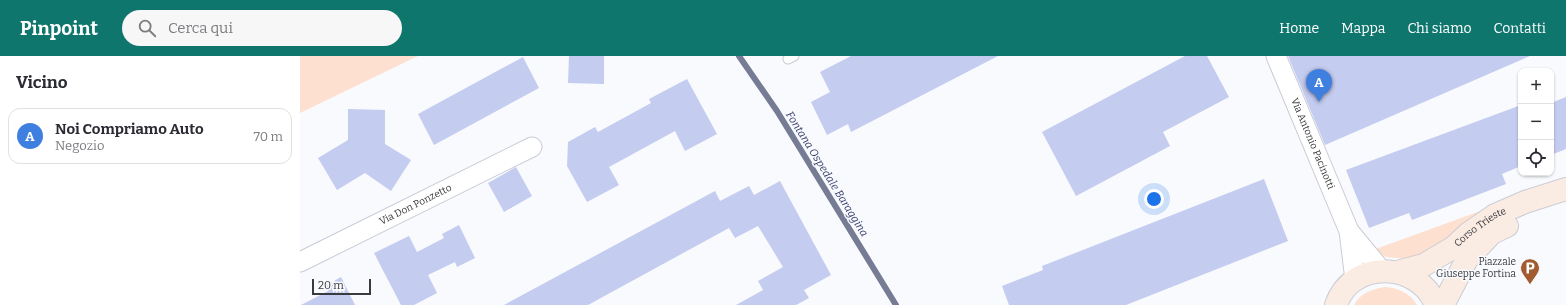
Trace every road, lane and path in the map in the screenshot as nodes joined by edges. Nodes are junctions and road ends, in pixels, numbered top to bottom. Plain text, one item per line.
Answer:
1 (1276, 56) edge
2 (532, 147) dead end
3 (1566, 189) edge
4 (1566, 202) edge
5 (1349, 231) junction
6 (300, 262) edge
7 (1390, 271) junction
8 (1355, 280) junction
9 (1333, 303) edge
10 (1436, 305) edge
11 (1443, 305) edge

1 - 5 street, Via Antonio Pacinotti
2 - 6 street, Via Don Ponzetto
3 - 7 main road, Corso Trieste
4 - 11 main road, Corso Trieste
5 - 7 street, Via Antonio Pacinotti
5 - 8 street, Via Antonio Pacinotti
7 - 8 main road, Corso Trieste
7 - 10 main road
8 - 9 main road

